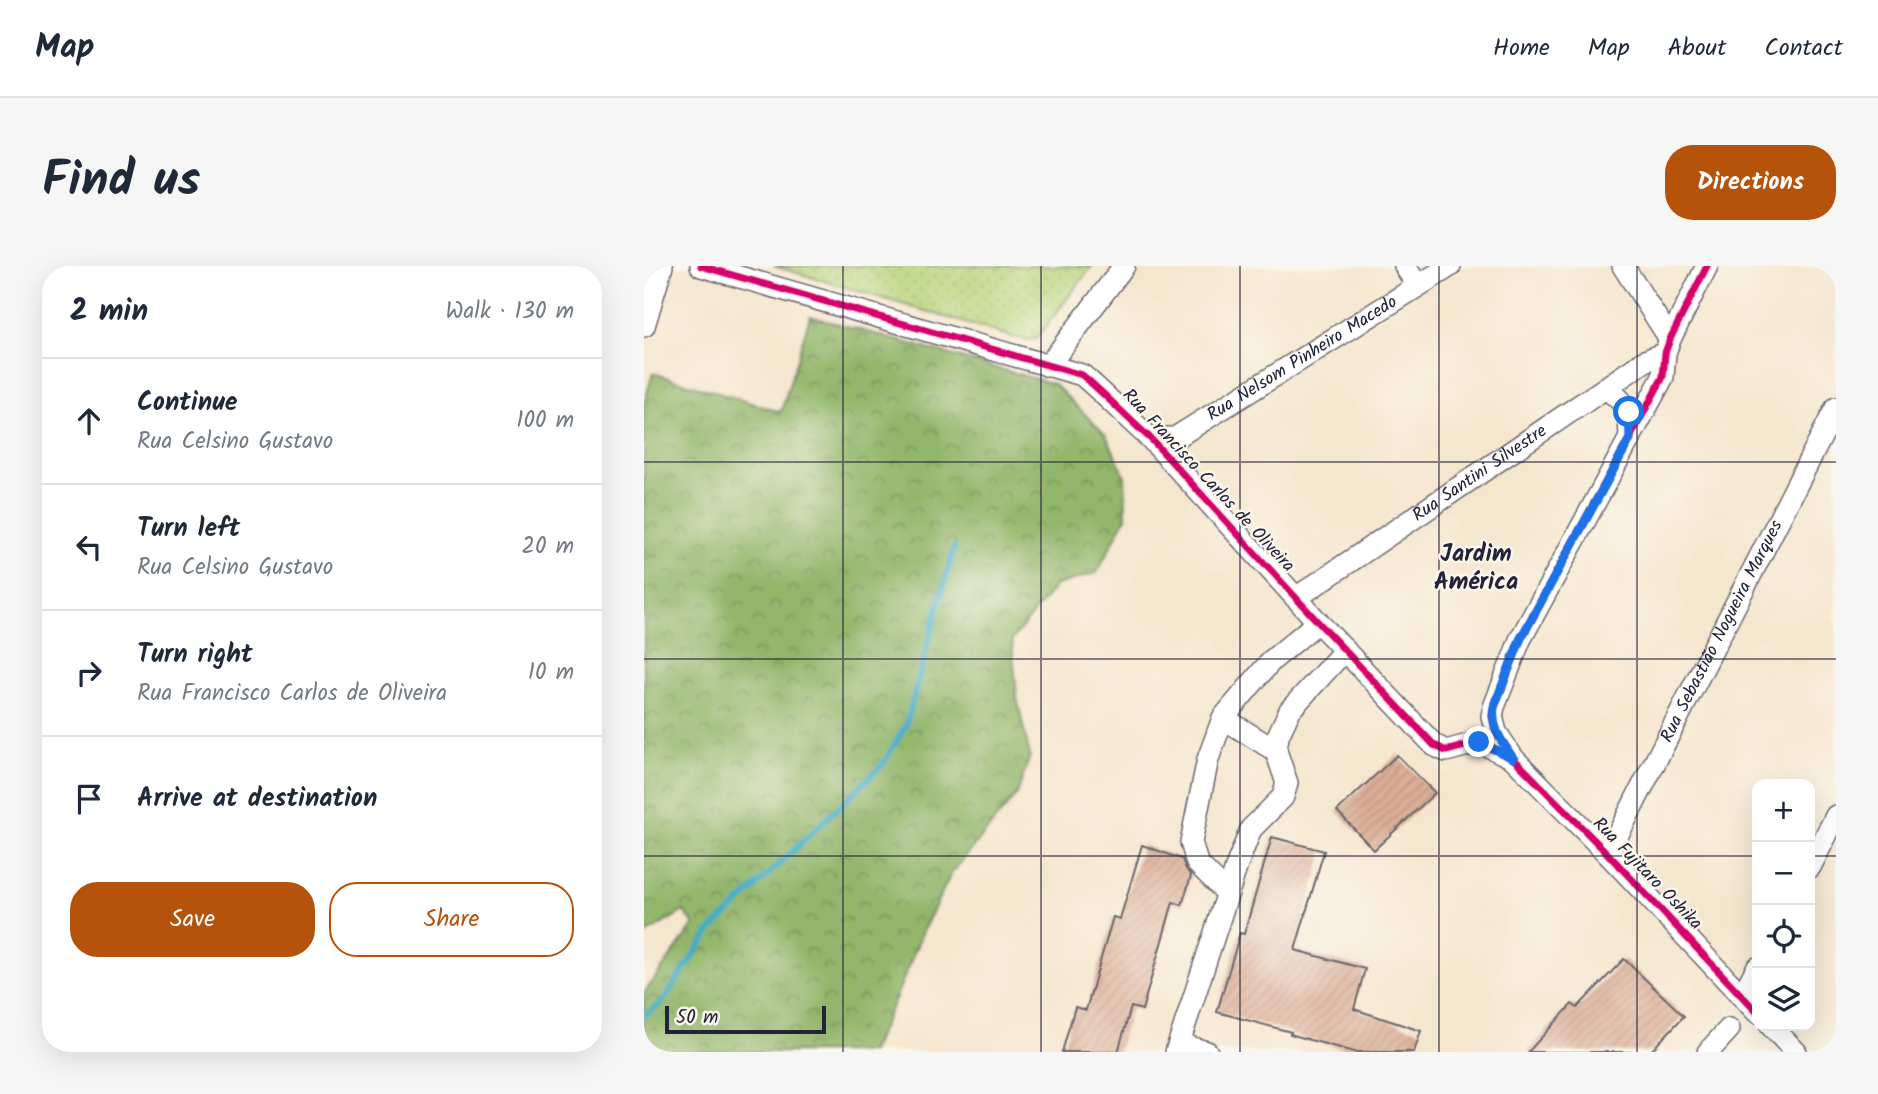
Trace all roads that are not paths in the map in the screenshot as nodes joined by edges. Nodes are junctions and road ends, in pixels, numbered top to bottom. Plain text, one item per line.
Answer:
1 (662, 266) edge
2 (701, 266) edge
3 (1124, 266) edge
4 (1405, 266) edge
5 (1450, 266) edge
6 (1623, 266) edge
7 (1707, 266) edge
8 (1417, 285) junction
9 (644, 326) edge
10 (1668, 346) junction
11 (1048, 366) junction
12 (1606, 388) junction
13 (1836, 408) edge
14 (1150, 438) junction
15 (1630, 439) junction
16 (1296, 598) junction
17 (1318, 622) junction
18 (1345, 650) junction
19 (1223, 718) junction
20 (1276, 751) junction
21 (1513, 758) junction
22 (1836, 816) edge
23 (1608, 854) junction
24 (1815, 857) edge
25 (1227, 894) junction
26 (1750, 1004) edge
27 (1729, 1029) dead end
28 (1776, 1031) edge
29 (1177, 1048) edge
30 (1713, 1050) edge
31 (1207, 1052) edge
32 (1796, 1052) edge

1 - 9 street
2 - 11 street, Rua Francisco Carlos de Oliveira
3 - 11 street
4 - 8 street
5 - 8 street, Rua Nelsom Pinheiro Macedo
6 - 10 street
7 - 10 street
8 - 14 street, Rua Nelsom Pinheiro Macedo
10 - 12 street, Rua Santini Silvestre
10 - 15 street
11 - 14 street, Rua Francisco Carlos de Oliveira
12 - 15 street
12 - 16 street, Rua Santini Silvestre
13 - 23 street, Rua Sebastião Nogueira Marques
14 - 16 street, Rua Francisco Carlos de Oliveira
15 - 21 street
16 - 17 street, Rua Francisco Carlos de Oliveira
17 - 18 street, Rua Francisco Carlos de Oliveira
17 - 19 street
18 - 20 street
18 - 21 street, Rua Francisco Carlos de Oliveira
19 - 20 street
19 - 25 street
20 - 25 street
21 - 23 street, Rua Fujitaro Oshika
22 - 24 street
23 - 26 street, Rua Fujitaro Oshika
25 - 29 street
27 - 30 street
28 - 32 street
29 - 31 street

